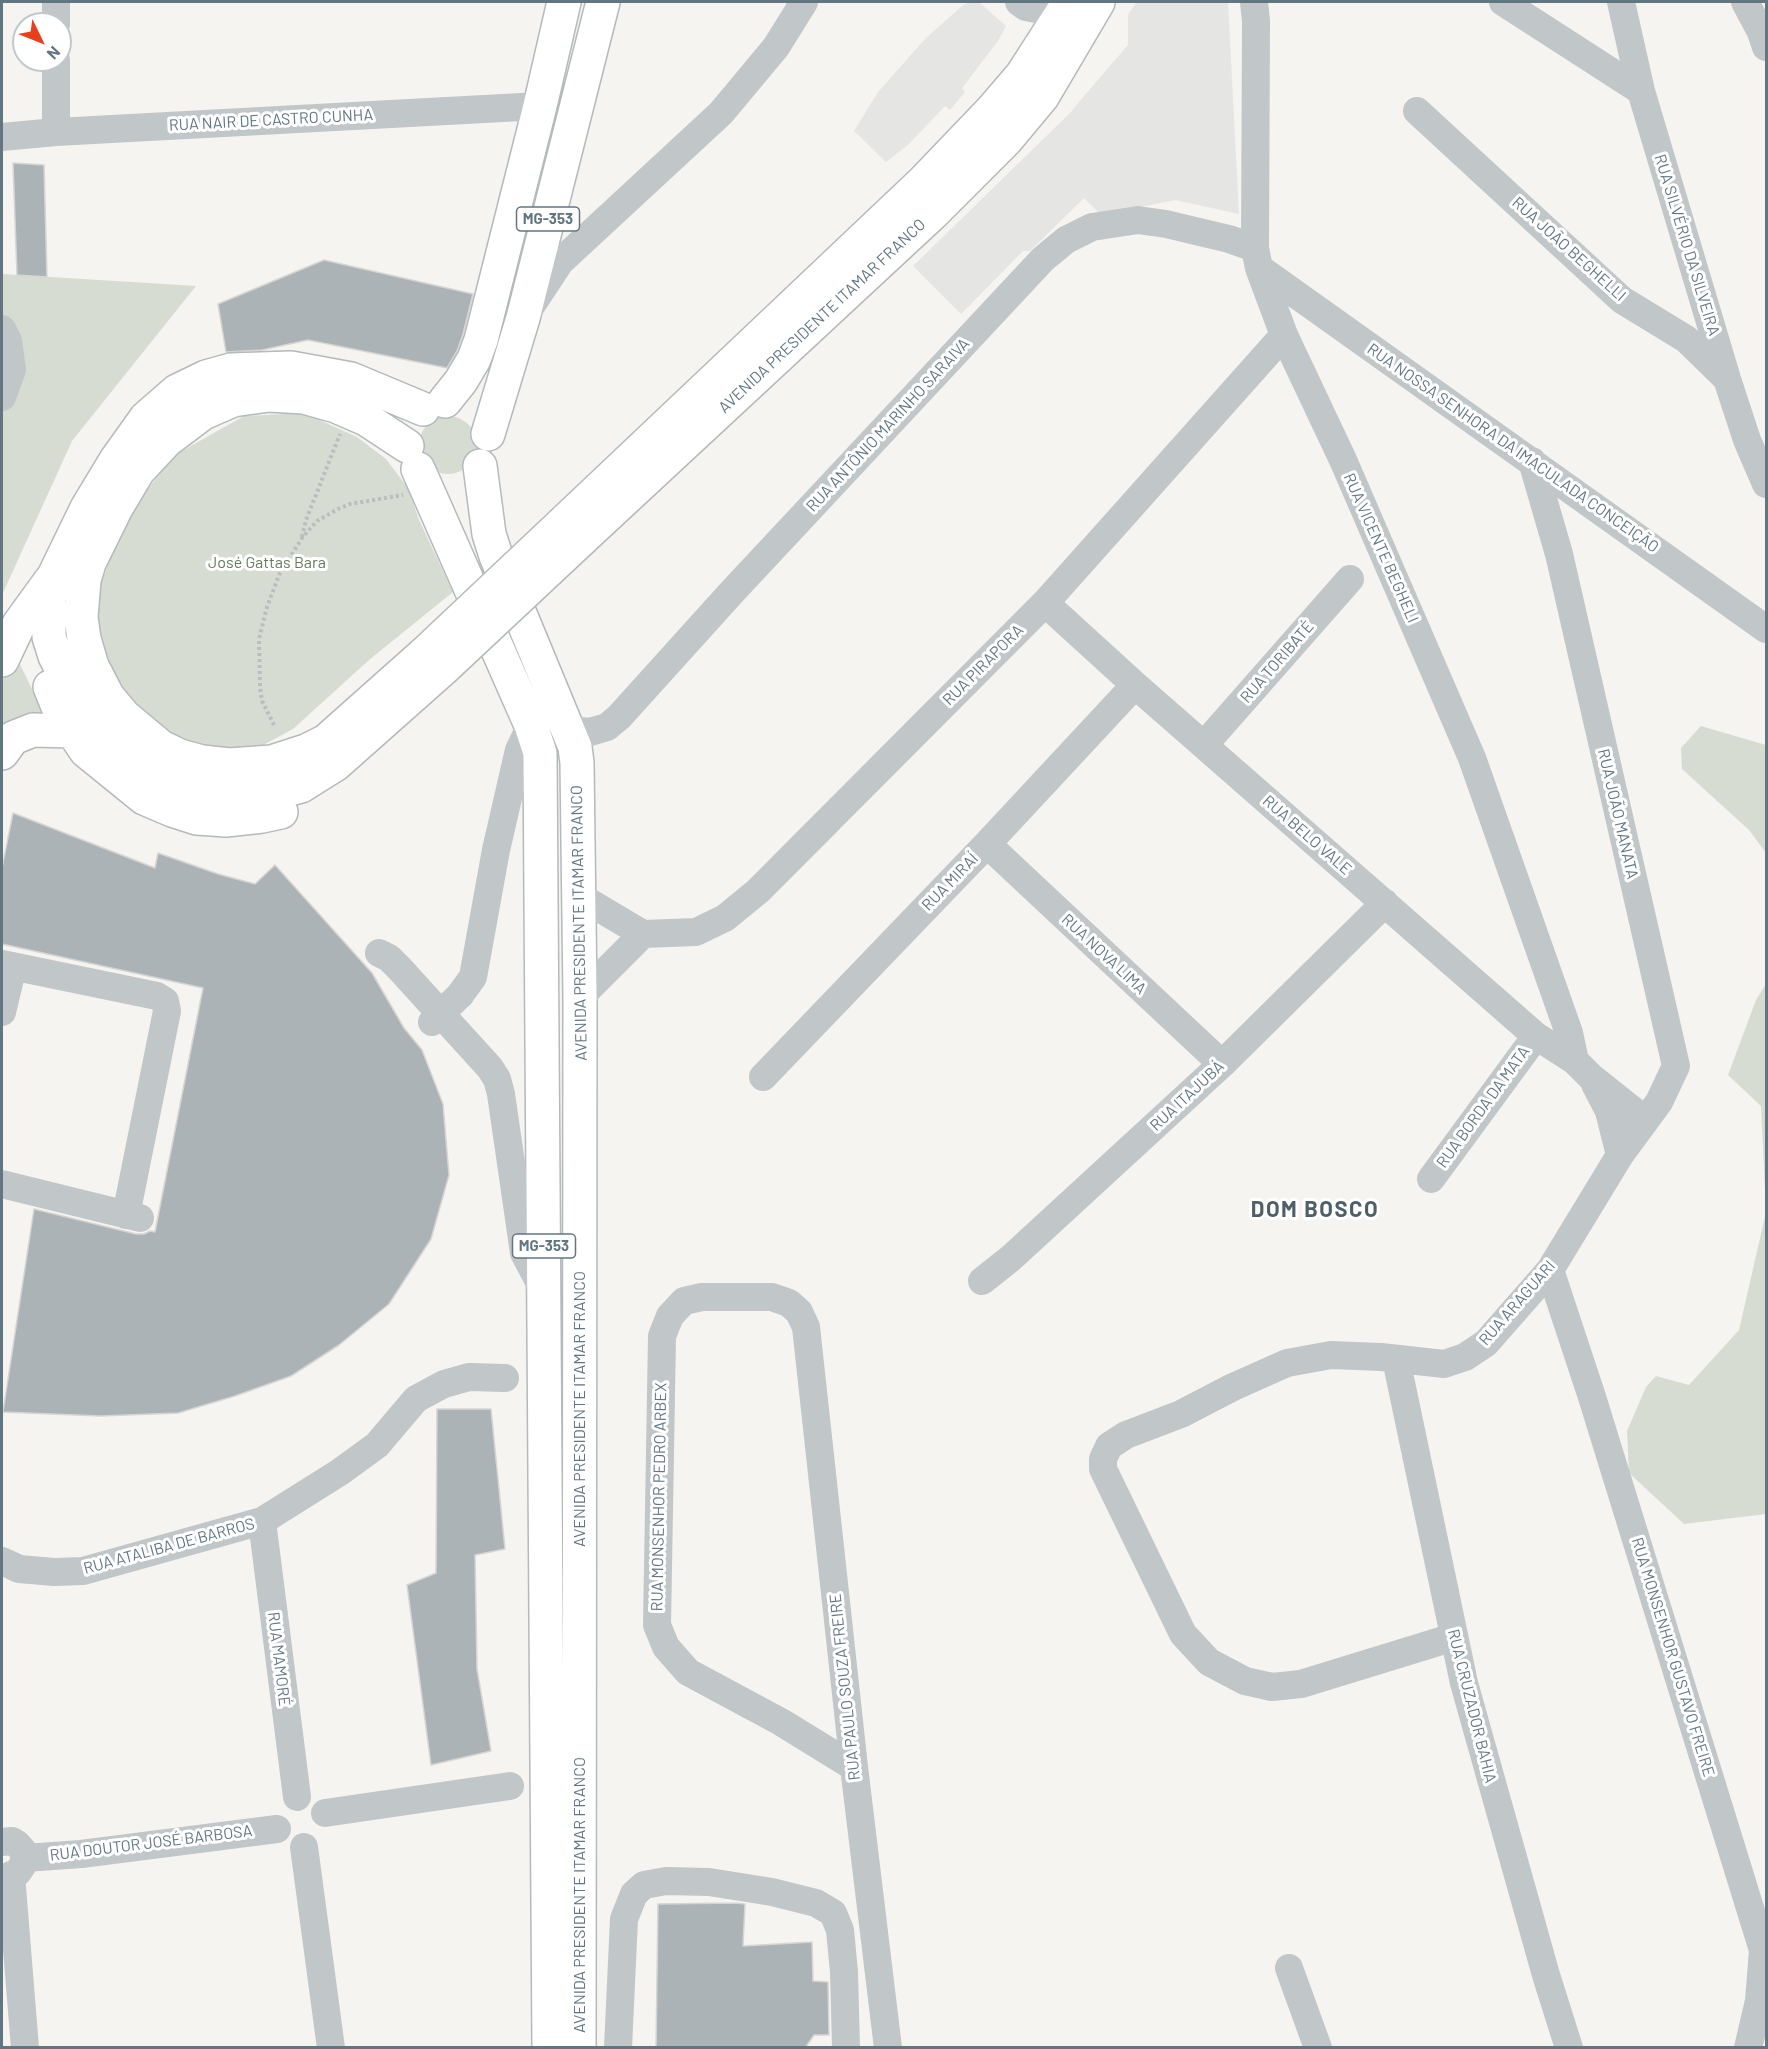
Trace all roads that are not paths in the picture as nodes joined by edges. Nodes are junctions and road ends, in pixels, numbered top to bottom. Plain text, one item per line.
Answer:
1 (564, 2) edge
2 (603, 2) edge
3 (804, 2) edge
4 (1019, 2) edge
5 (1061, 2) edge
6 (1069, 2) edge
7 (1098, 2) edge
8 (1254, 2) edge
9 (1503, 2) edge
10 (1621, 2) edge
11 (1745, 2) edge
12 (1767, 46) edge
13 (56, 72) edge
14 (1641, 91) junction
15 (540, 106) junction
16 (1417, 111) dead end
17 (56, 132) junction
18 (2, 137) edge
19 (1257, 258) junction
20 (523, 318) junction
21 (1284, 335) junction
22 (4, 338) edge
23 (1727, 379) junction
24 (2, 397) edge
25 (434, 405) junction
26 (488, 434) junction
27 (1532, 460) junction
28 (480, 466) junction
29 (417, 469) junction
30 (1767, 484) edge
31 (574, 529) junction
32 (54, 576) junction
33 (1350, 579) dead end
34 (1044, 603) junction
35 (1767, 629) edge
36 (49, 637) junction
37 (2, 660) edge
38 (434, 661) junction
39 (1135, 685) junction
40 (416, 693) junction
41 (531, 725) junction
42 (568, 730) junction
43 (72, 732) junction
44 (1204, 745) junction
45 (2, 753) edge
46 (987, 844) junction
47 (579, 896) junction
48 (1385, 903) junction
49 (643, 934) junction
50 (379, 953) dead end
51 (7, 965) edge
52 (580, 997) junction
53 (2, 1012) edge
54 (426, 1027) dead end
55 (1536, 1036) junction
56 (1222, 1064) junction
57 (1583, 1069) junction
58 (763, 1077) dead end
59 (1644, 1122) junction
60 (1620, 1155) junction
61 (1431, 1179) dead end
62 (2, 1184) edge
63 (1550, 1270) junction
64 (982, 1281) dead end
65 (544, 1291) junction
66 (806, 1327) joint
67 (1396, 1359) junction
68 (505, 1378) dead end
69 (262, 1521) junction
70 (2, 1561) edge
71 (1454, 1637) junction
72 (854, 1767) junction
73 (510, 1786) dead end
74 (297, 1797) junction
75 (325, 1813) junction
76 (277, 1829) junction
77 (2, 1842) edge
78 (304, 1847) junction
79 (13, 1869) edge
80 (1289, 1968) dead end
81 (25, 2048) edge
82 (331, 2048) edge
83 (549, 2048) edge
84 (579, 2048) edge
85 (618, 2048) edge
86 (846, 2048) edge
87 (888, 2048) edge
88 (1318, 2048) edge
89 (1569, 2048) edge
90 (1748, 2048) edge

1 - 15 main road, MG-353
2 - 20 main road, MG-353
3 - 20 street
4 - 5 street
6 - 31 main road, AVENIDA PRESIDENTE ITAMAR FRANCO
7 - 31 main road, AVENIDA PRESIDENTE ITAMAR FRANCO
8 - 19 street, RUA VICENTE BEGHELI
9 - 14 street
10 - 14 street, RUA SILVÉRIO DA SILVEIRA
11 - 12 street
13 - 17 street
14 - 23 street, RUA SILVÉRIO DA SILVEIRA
15 - 17 street, RUA NAIR DE CASTRO CUNHA
15 - 25 main road, MG-353
16 - 23 street, RUA JOÃO BEGHELLI
17 - 18 street, RUA NAIR DE CASTRO CUNHA
19 - 21 street, RUA VICENTE BEGHELI
19 - 27 street, RUA NOSSA SENHORA DA IMACULADA CONCEIÇÃO
19 - 42 street, RUA ANTÔNIO MARINHO SARAIVA
20 - 26 main road, MG-353
21 - 34 street, RUA PIRAPORA
21 - 57 street, RUA VICENTE BEGHELI
22 - 24 street
23 - 30 street, RUA SILVÉRIO DA SILVEIRA
25 - 26 main road
25 - 29 main road, MG-353
25 - 32 main road, AVENIDA PRESIDENTE ITAMAR FRANCO
26 - 28 main road, MG-353
27 - 35 street, RUA NOSSA SENHORA DA IMACULADA CONCEIÇÃO
27 - 59 street, RUA JOÃO MANATA
28 - 29 main road
28 - 42 main road, AVENIDA PRESIDENTE ITAMAR FRANCO / MG-353
29 - 38 main road, AVENIDA PRESIDENTE ITAMAR FRANCO
29 - 41 main road, AVENIDA PRESIDENTE ITAMAR FRANCO / MG-353
31 - 38 main road, AVENIDA PRESIDENTE ITAMAR FRANCO, bridge
32 - 36 main road, AVENIDA PRESIDENTE ITAMAR FRANCO
32 - 37 main road
33 - 44 street, RUA TORIBATÉ
34 - 39 street, RUA BELO VALE
34 - 49 street, RUA PIRAPORA
36 - 40 main road, AVENIDA PRESIDENTE ITAMAR FRANCO
36 - 43 main road
38 - 40 main road, AVENIDA PRESIDENTE ITAMAR FRANCO
39 - 44 street, RUA BELO VALE
39 - 46 street, RUA MIRAÍ
40 - 43 main road
41 - 54 street, bridge
41 - 65 main road, AVENIDA PRESIDENTE ITAMAR FRANCO / MG-353
42 - 47 main road, AVENIDA PRESIDENTE ITAMAR FRANCO / MG-353
43 - 45 main road
44 - 48 street, RUA BELO VALE
46 - 56 street, RUA NOVA LIMA
46 - 58 street, RUA MIRAÍ
47 - 49 street
47 - 52 main road, AVENIDA PRESIDENTE ITAMAR FRANCO / MG-353
48 - 55 street, RUA BELO VALE
48 - 56 street, RUA ITAJUBÁ
49 - 52 street
50 - 65 street
51 - 53 street
51 - 62 street
52 - 84 main road, AVENIDA PRESIDENTE ITAMAR FRANCO / MG-353
55 - 57 street, RUA BELO VALE
55 - 61 street, RUA BORDA DA MATA
56 - 64 street, RUA ITAJUBÁ
57 - 59 street
57 - 60 street, RUA VICENTE BEGHELI
59 - 60 street, RUA JOÃO MANATA
60 - 63 street, RUA ARAGUARI
63 - 67 street, RUA ARAGUARI
63 - 90 street, RUA MONSENHOR GUSTAVO FREIRE
65 - 83 main road, AVENIDA PRESIDENTE ITAMAR FRANCO / MG-353
66 - 72 street, RUA PAULO SOUZA FREIRE
66 - 72 street, RUA MONSENHOR PEDRO ARBEX
67 - 71 street, RUA CRUZADOR BAHIA
67 - 71 street, RUA ARAGUARI
68 - 69 street, RUA ATALIBA DE BARROS
69 - 70 street, RUA ATALIBA DE BARROS
69 - 74 street, RUA MAMORÉ
71 - 89 street, RUA CRUZADOR BAHIA
72 - 87 street, RUA PAULO SOUZA FREIRE
73 - 75 street
74 - 75 street
74 - 76 street
75 - 78 street
76 - 78 street
76 - 79 street, RUA DOUTOR JOSÉ BARBOSA
77 - 79 street
78 - 82 street
79 - 81 street
80 - 88 street
85 - 86 street

